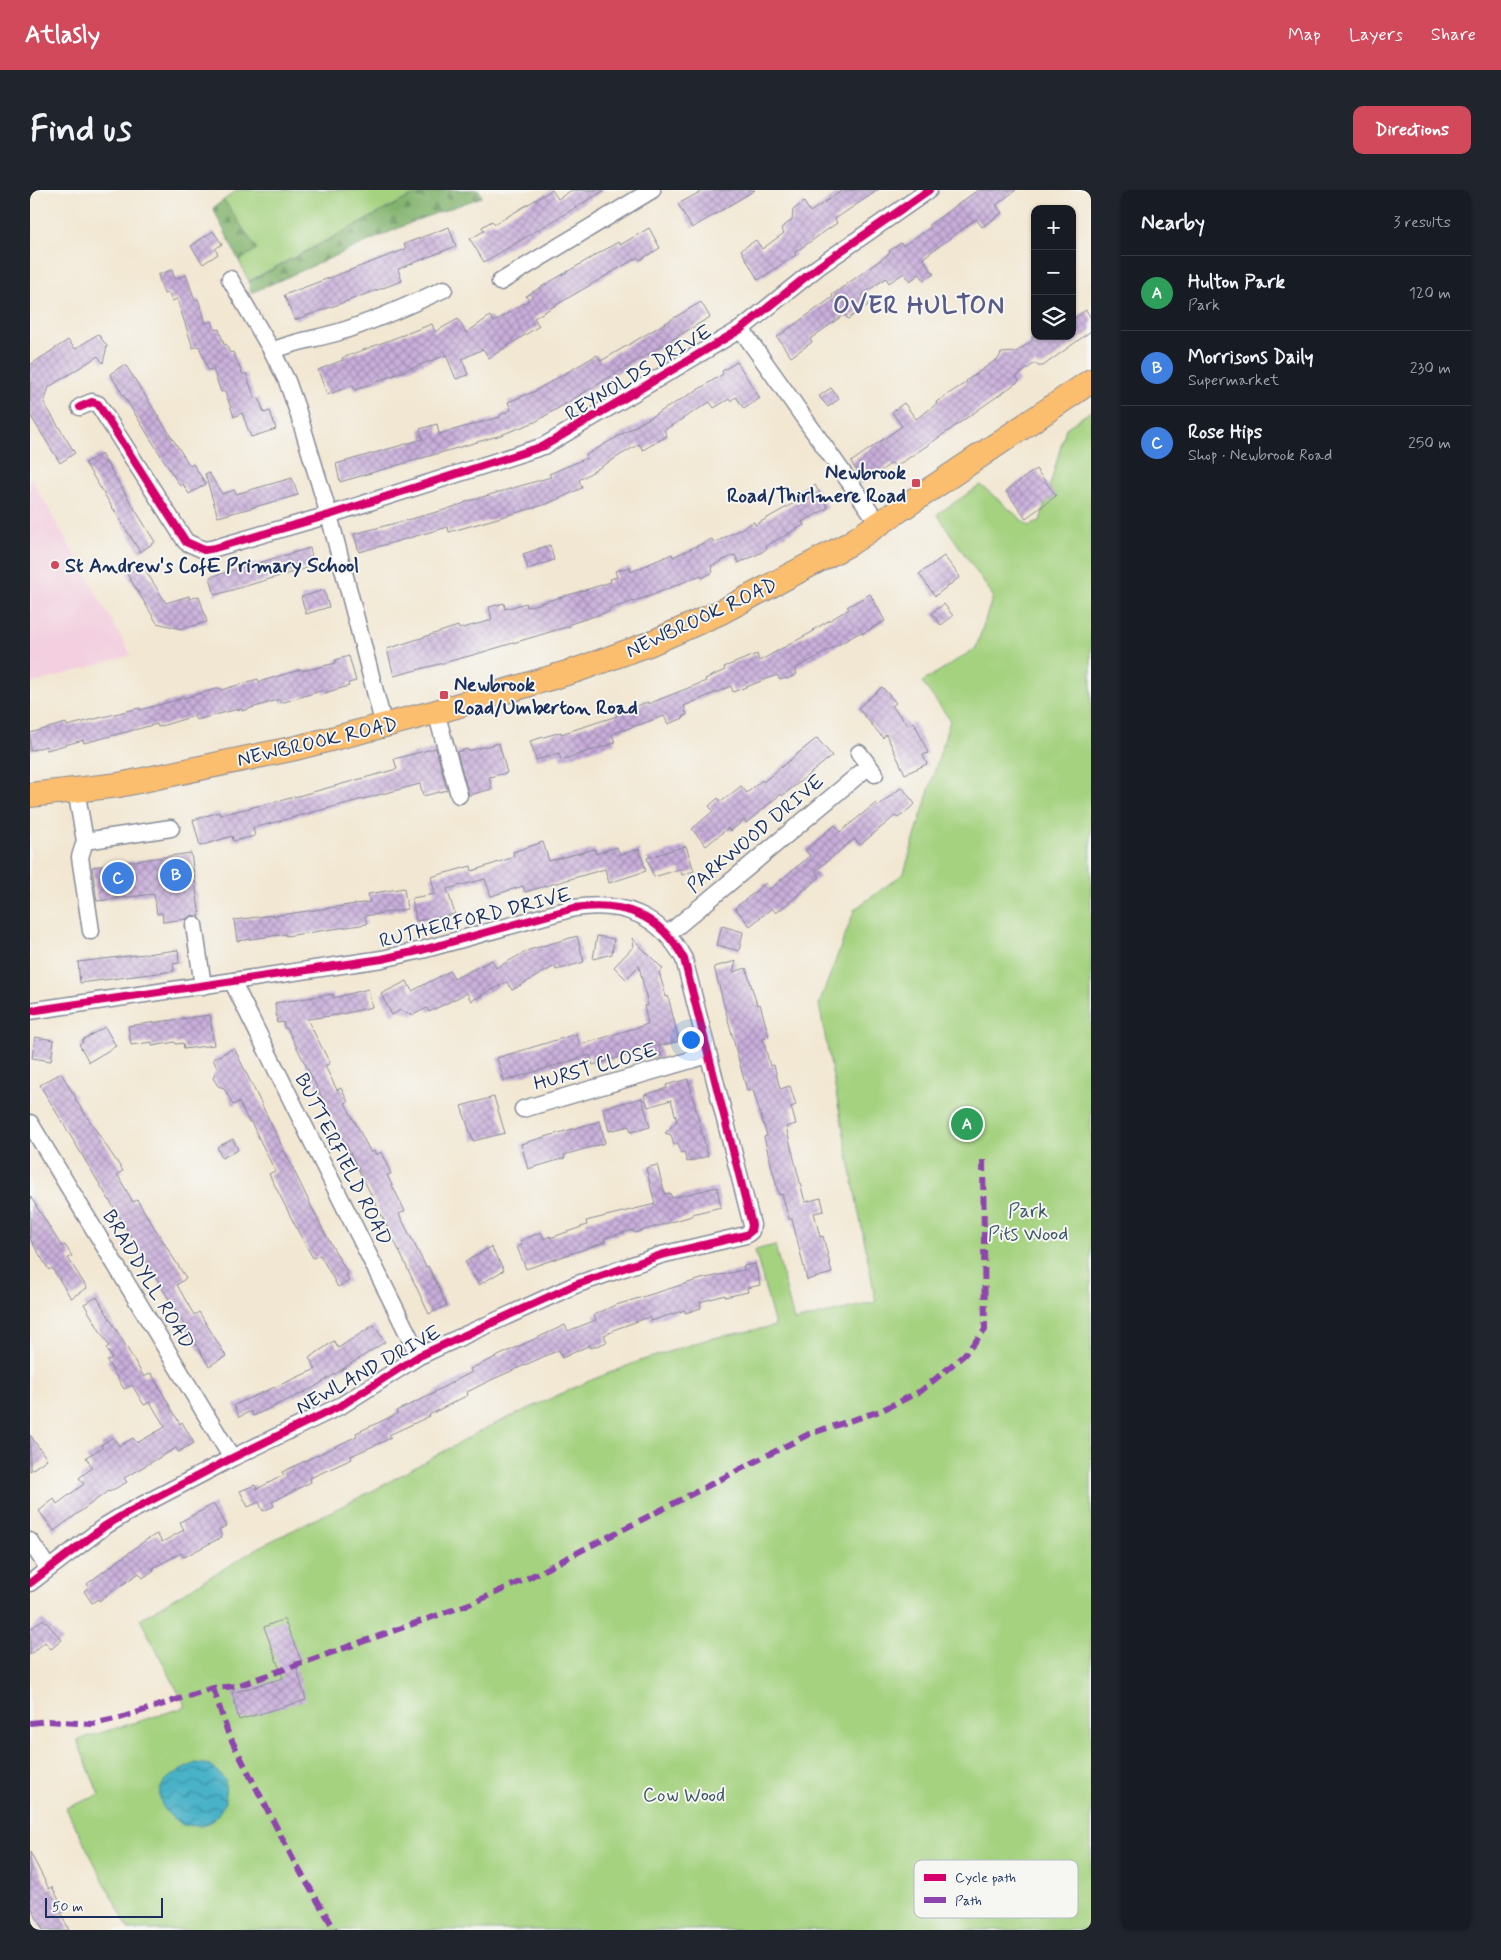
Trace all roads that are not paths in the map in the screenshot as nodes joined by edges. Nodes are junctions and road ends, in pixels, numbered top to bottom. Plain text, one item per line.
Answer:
1 (652, 190) edge
2 (929, 190) edge
3 (230, 279) dead end
4 (500, 282) dead end
5 (435, 288) dead end
6 (742, 329) junction
7 (272, 351) junction
8 (1091, 381) edge
9 (80, 407) dead end
10 (329, 515) junction
11 (880, 525) junction
12 (436, 712) junction
13 (384, 726) junction
14 (868, 764) dead end
15 (76, 790) junction
16 (30, 795) edge
17 (459, 795) dead end
18 (171, 828) dead end
19 (85, 841) junction
20 (194, 925) dead end
21 (91, 931) dead end
22 (668, 934) junction
23 (232, 981) junction
24 (203, 986) junction
25 (30, 1011) edge
26 (708, 1055) junction
27 (523, 1108) dead end
28 (30, 1123) edge
29 (746, 1235) joint
30 (419, 1356) junction
31 (232, 1458) junction
32 (30, 1541) edge
33 (48, 1568) junction
34 (30, 1584) edge

1 - 4 street
2 - 6 street, REYNOLDS DRIVE
3 - 7 street
5 - 7 street
6 - 10 street, REYNOLDS DRIVE
6 - 11 street
7 - 10 street
8 - 11 highway, NEWBROOK ROAD
9 - 10 street, REYNOLDS DRIVE
10 - 13 street
11 - 12 highway, NEWBROOK ROAD
12 - 13 highway, NEWBROOK ROAD
12 - 17 street
13 - 15 highway, NEWBROOK ROAD
14 - 22 street, PARKWOOD DRIVE
15 - 16 highway, NEWBROOK ROAD
15 - 19 street
18 - 19 street
19 - 21 street
20 - 24 street
22 - 23 street, RUTHERFORD DRIVE
22 - 26 street, RUTHERFORD DRIVE
23 - 24 street, RUTHERFORD DRIVE
23 - 30 street, BUTTERFIELD ROAD
24 - 25 street, RUTHERFORD DRIVE
26 - 27 street, HURST CLOSE
26 - 29 street, RUTHERFORD DRIVE
28 - 31 street, BRADDYLL ROAD
29 - 30 street, NEWLAND DRIVE
30 - 31 street, NEWLAND DRIVE
31 - 33 street, NEWLAND DRIVE
32 - 33 street
33 - 34 street, NEWLAND DRIVE

